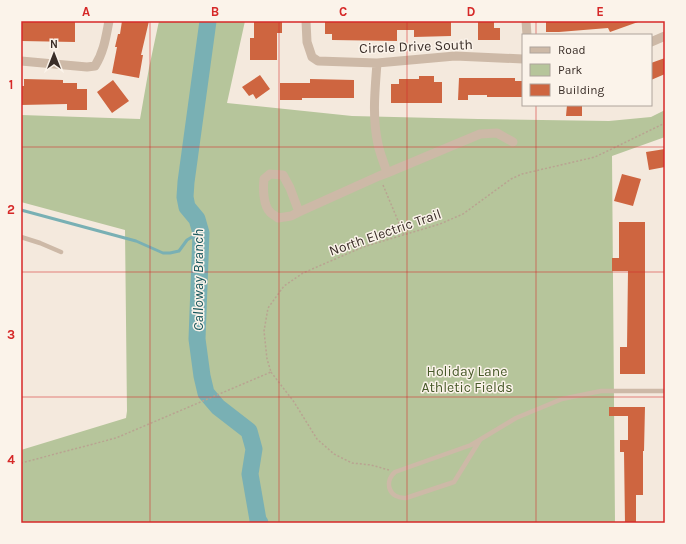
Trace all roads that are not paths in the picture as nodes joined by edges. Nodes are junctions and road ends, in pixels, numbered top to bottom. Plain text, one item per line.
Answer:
1 (109, 21) edge
2 (306, 21) edge
3 (526, 21) edge
4 (526, 34) edge
5 (665, 36) edge
6 (652, 42) edge
7 (522, 59) edge
8 (21, 61) edge
9 (377, 63) junction
10 (513, 142) dead end
11 (383, 175) junction
12 (299, 212) junction
13 (21, 237) edge
14 (60, 252) dead end
15 (665, 390) edge
16 (480, 440) junction

1 - 8 street
2 - 9 street, Circle Drive South
3 - 4 street
5 - 6 street
7 - 9 street, Circle Drive South
9 - 11 street
10 - 11 street
11 - 12 street
12 - 12 street
13 - 14 lane
15 - 16 lane
16 - 16 lane

